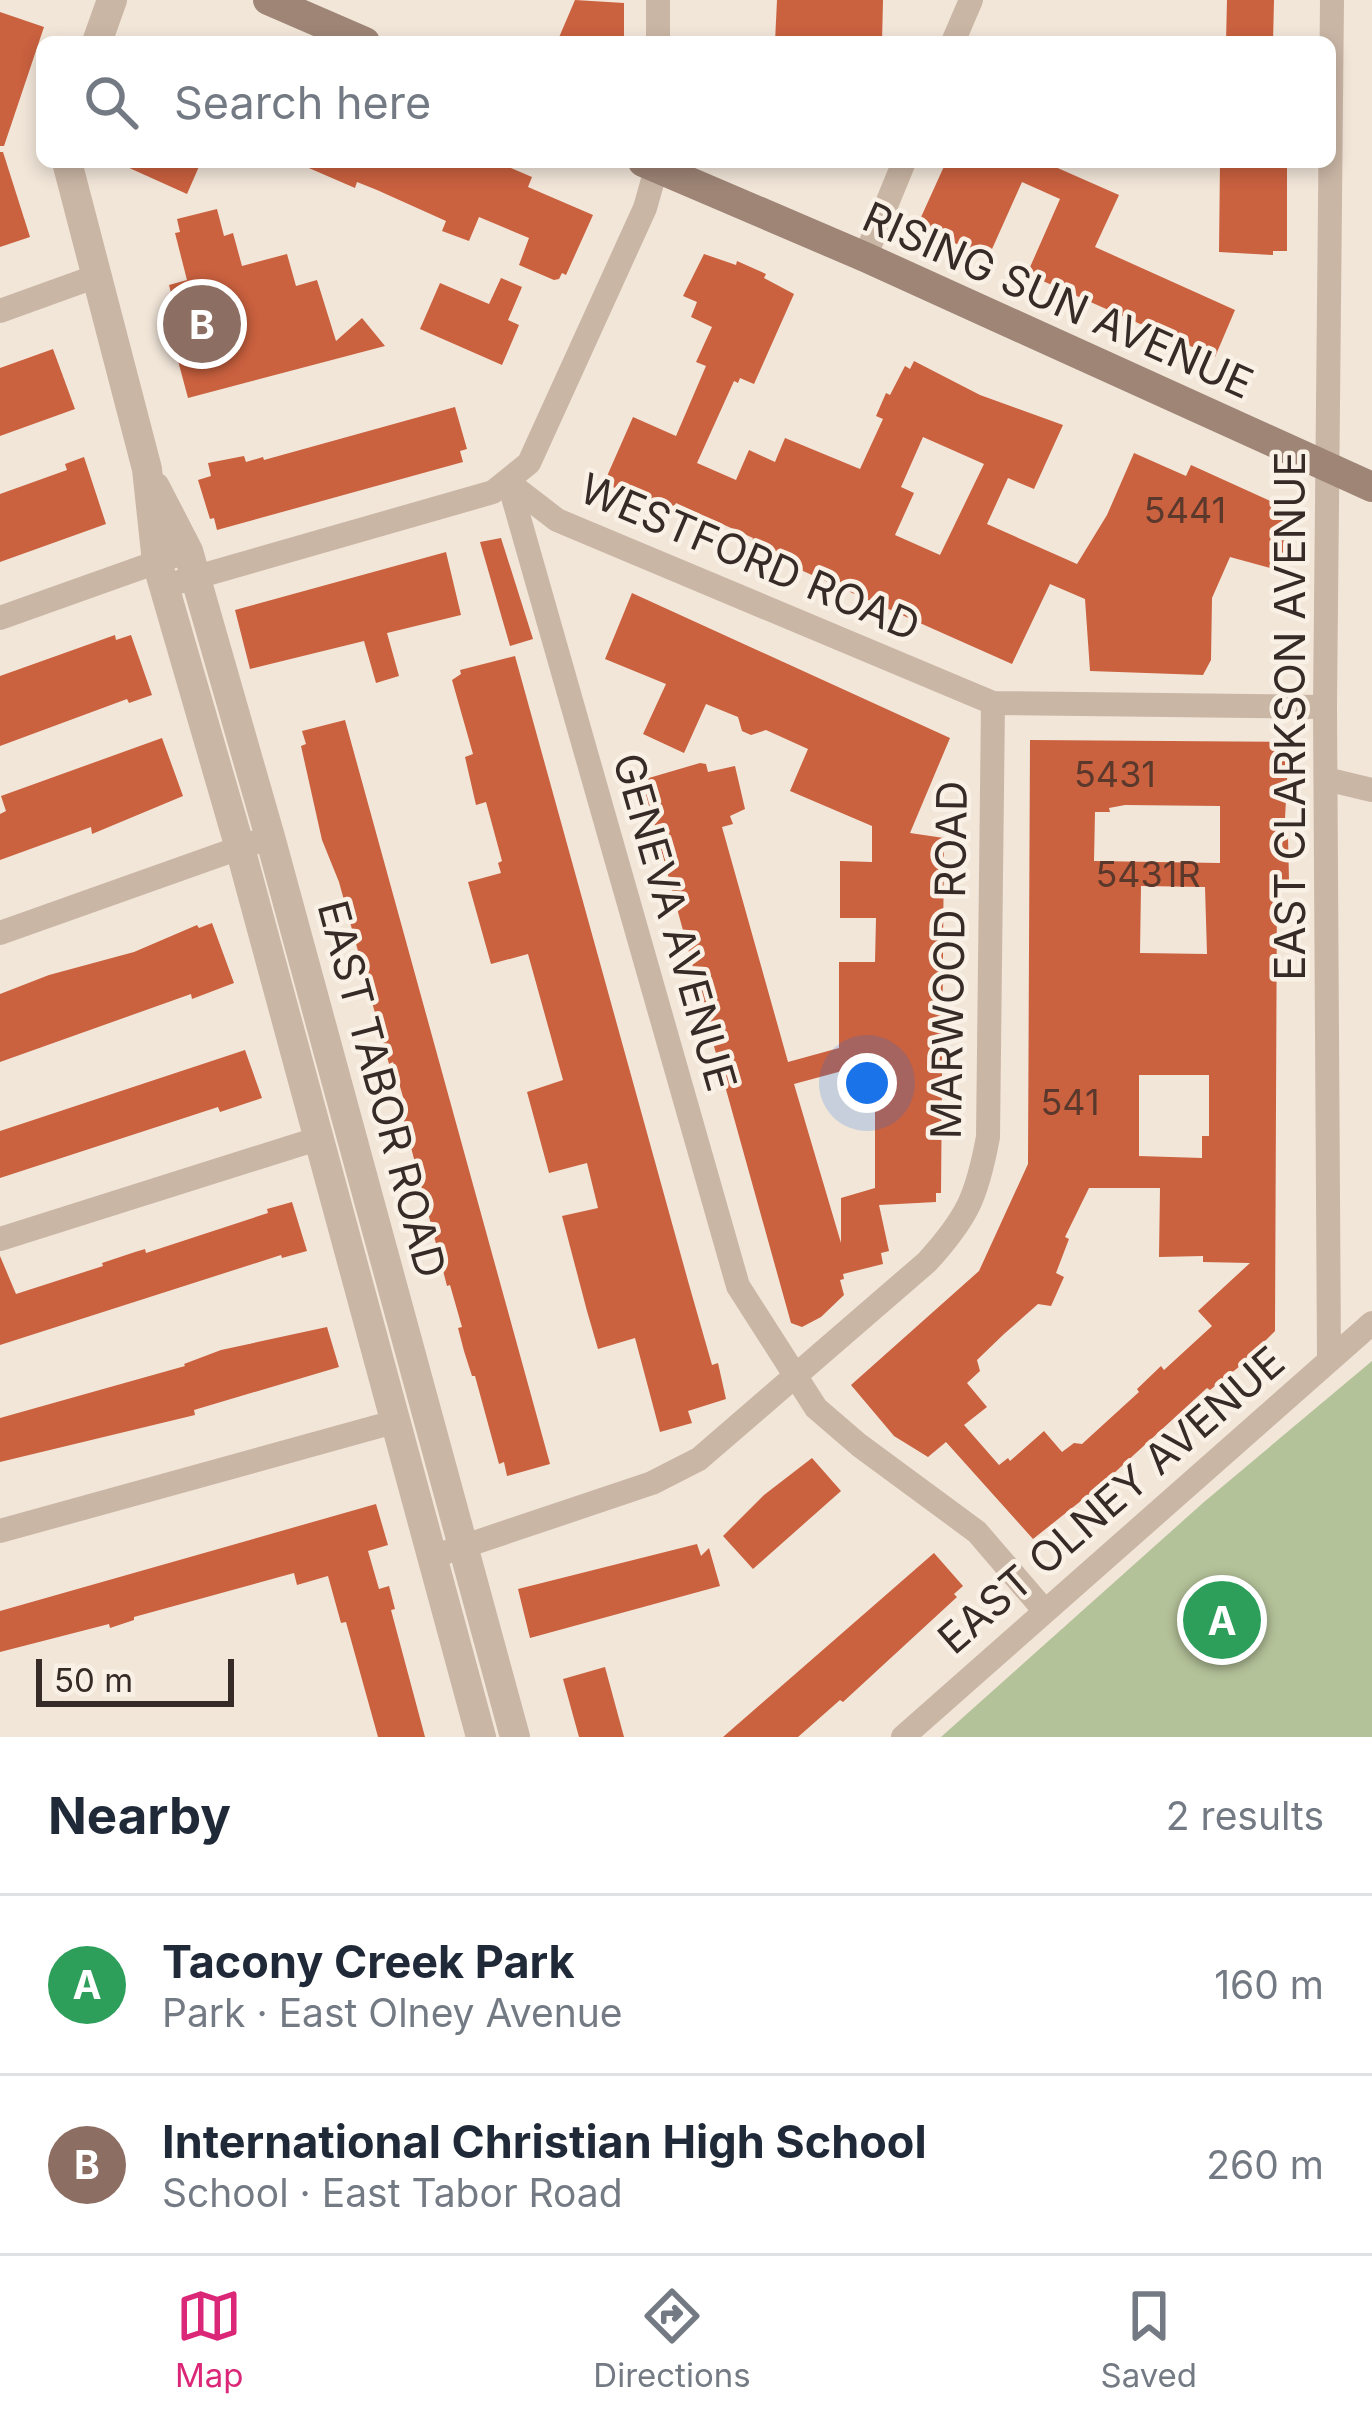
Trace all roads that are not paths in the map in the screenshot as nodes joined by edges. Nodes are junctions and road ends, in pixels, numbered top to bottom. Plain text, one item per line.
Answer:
1 (112, 0) edge
2 (268, 0) edge
3 (658, 0) edge
4 (971, 0) edge
5 (1332, 0) edge
6 (99, 36) edge
7 (351, 36) edge
8 (658, 36) edge
9 (956, 36) edge
10 (1332, 36) edge
11 (69, 168) edge
12 (652, 168) edge
13 (662, 168) edge
14 (902, 168) edge
15 (1331, 168) edge
16 (865, 257) junction
17 (97, 276) junction
18 (0, 311) edge
19 (147, 469) junction
20 (1329, 469) junction
21 (509, 483) junction
22 (1372, 487) edge
23 (191, 565) junction
24 (161, 574) junction
25 (0, 619) edge
26 (994, 703) junction
27 (1324, 707) junction
28 (1326, 779) junction
29 (1372, 790) edge
30 (270, 837) junction
31 (240, 848) junction
32 (0, 934) edge
33 (320, 1138) junction
34 (0, 1239) edge
35 (1372, 1323) edge
36 (1329, 1360) junction
37 (793, 1376) junction
38 (394, 1422) junction
39 (0, 1531) edge
40 (463, 1545) junction
41 (432, 1557) junction
42 (1044, 1610) junction
43 (482, 1737) edge
44 (515, 1737) edge
45 (903, 1737) edge

1 - 6 street
2 - 7 main road
3 - 8 street
4 - 9 street
5 - 10 street, EAST CLARKSON AVENUE
11 - 17 street, EAST TABOR ROAD
12 - 21 street
13 - 16 main road, RISING SUN AVENUE
14 - 16 street
15 - 20 street, EAST CLARKSON AVENUE
16 - 20 main road, RISING SUN AVENUE
17 - 18 street
17 - 19 street, EAST TABOR ROAD
19 - 23 street, EAST TABOR ROAD
19 - 24 street, EAST TABOR ROAD
20 - 22 main road, RISING SUN AVENUE
20 - 27 street, EAST CLARKSON AVENUE
21 - 23 street
21 - 26 street, WESTFORD ROAD
21 - 37 street, GENEVA AVENUE
23 - 24 street
23 - 30 street, EAST TABOR ROAD
24 - 25 street
24 - 31 street, EAST TABOR ROAD
26 - 27 street, WESTFORD ROAD
26 - 37 street, MARWOOD ROAD
27 - 28 street, EAST CLARKSON AVENUE
28 - 29 street
28 - 36 street, EAST CLARKSON AVENUE
30 - 31 street
30 - 40 street, EAST TABOR ROAD
31 - 32 street
31 - 33 street, EAST TABOR ROAD
33 - 34 street
33 - 38 street, EAST TABOR ROAD
35 - 36 street, EAST OLNEY AVENUE
36 - 42 street, EAST OLNEY AVENUE
37 - 40 street, MARWOOD ROAD
37 - 42 street, GENEVA AVENUE
38 - 39 street
38 - 41 street, EAST TABOR ROAD
40 - 41 street, MARWOOD ROAD
40 - 44 street, EAST TABOR ROAD
41 - 43 street, EAST TABOR ROAD
42 - 45 street, EAST OLNEY AVENUE

